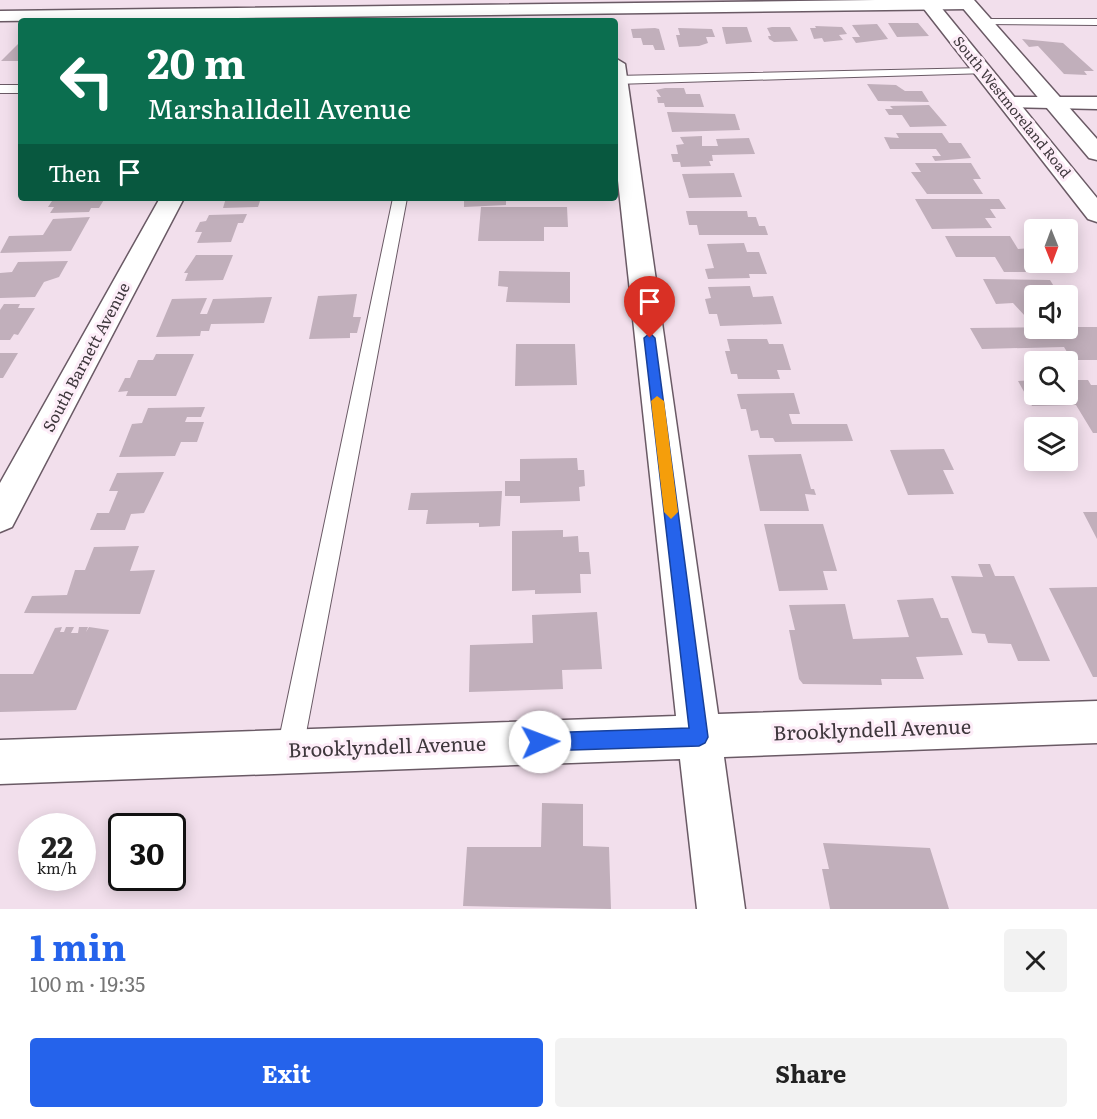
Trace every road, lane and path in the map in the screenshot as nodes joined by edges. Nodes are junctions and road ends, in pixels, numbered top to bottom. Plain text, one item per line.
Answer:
1 (927, 2) edge
2 (967, 2) edge
3 (283, 11) edge
4 (607, 15) edge
5 (0, 16) edge
6 (984, 22) junction
7 (1097, 22) edge
8 (984, 71) junction
9 (618, 74) edge
10 (0, 89) edge
11 (18, 89) edge
12 (618, 90) edge
13 (1009, 103) junction
14 (1054, 103) junction
15 (1097, 103) edge
16 (1097, 153) edge
17 (170, 201) edge
18 (399, 201) edge
19 (1097, 213) edge
20 (0, 516) edge
21 (1097, 722) edge
22 (699, 737) junction
23 (290, 749) junction
24 (0, 762) edge
25 (721, 909) edge

1 - 2 street
1 - 4 street
1 - 8 street, South Westmoreland Road
2 - 6 street, South Westmoreland Road
3 - 4 street
3 - 5 street
6 - 7 lane
6 - 14 street, South Westmoreland Road
8 - 9 lane
8 - 13 street, South Westmoreland Road
10 - 11 lane
12 - 22 street
13 - 14 street
13 - 19 street, South Westmoreland Road
14 - 15 street
14 - 16 street, South Westmoreland Road
17 - 20 street, South Barnett Avenue
18 - 23 lane
21 - 22 street, Brooklyndell Avenue
22 - 23 street, Brooklyndell Avenue
22 - 25 street
23 - 24 street, Brooklyndell Avenue

